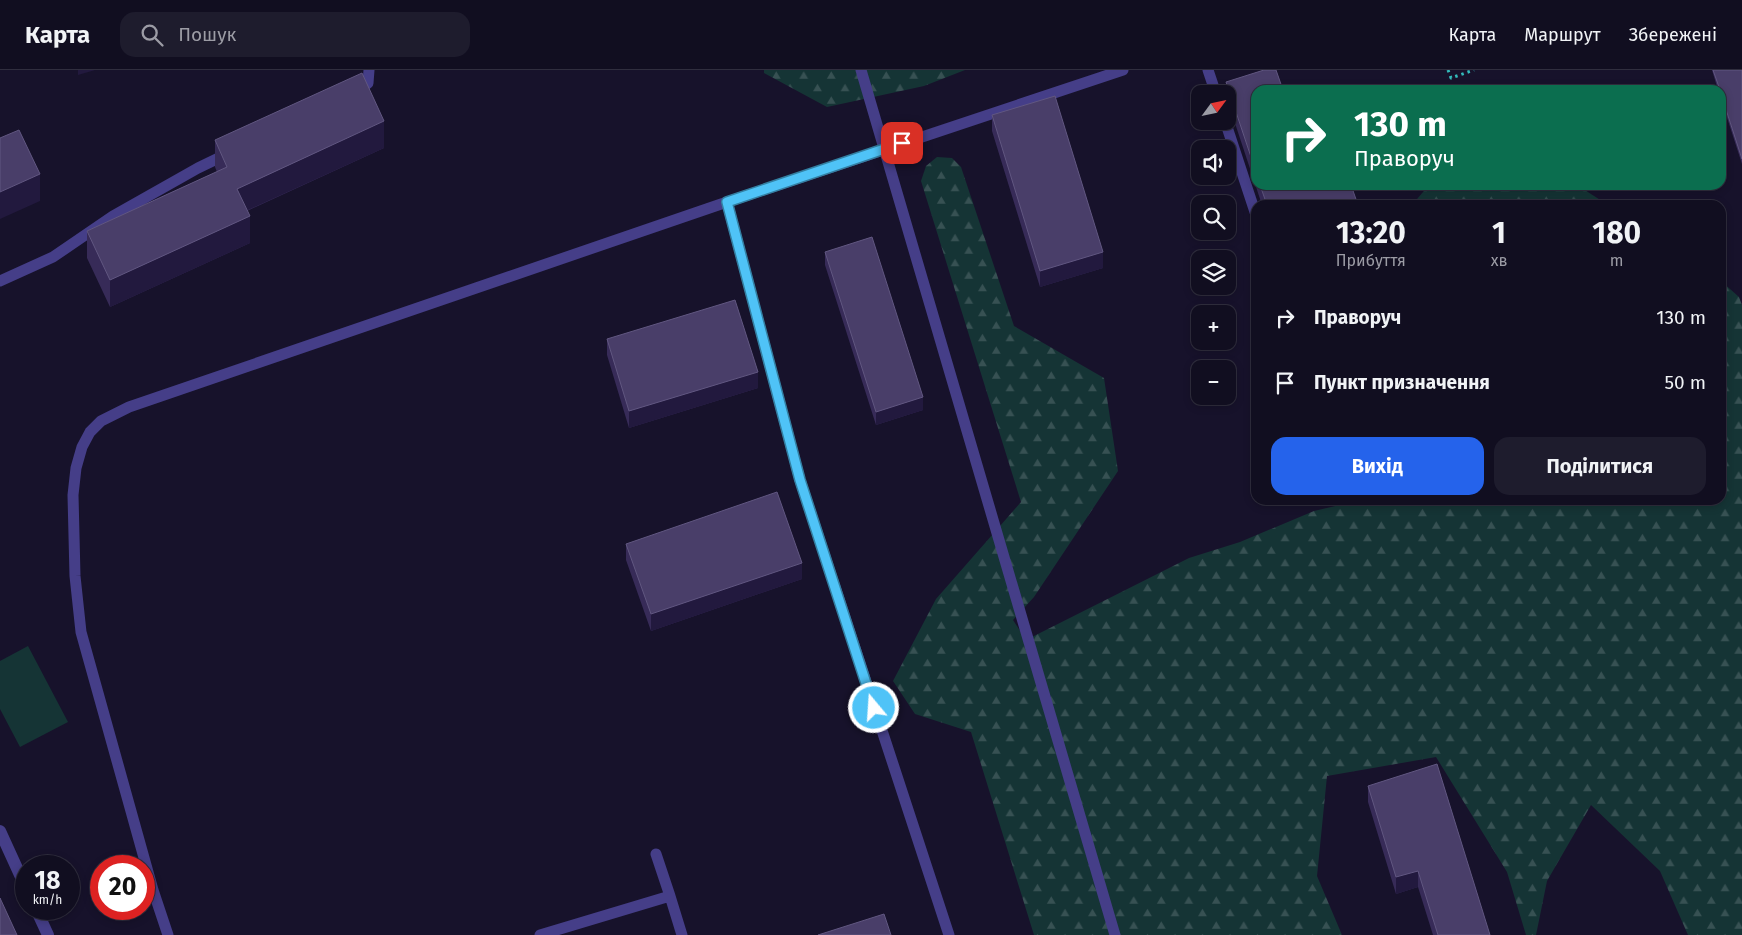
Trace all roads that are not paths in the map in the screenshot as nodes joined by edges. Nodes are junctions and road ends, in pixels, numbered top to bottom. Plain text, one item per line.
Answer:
1 (369, 70) edge
2 (860, 70) edge
3 (1123, 70) edge
4 (1208, 70) edge
5 (1213, 85) edge
6 (348, 98) edge
7 (1228, 130) edge
8 (883, 149) junction
9 (234, 151) edge
10 (1251, 200) edge
11 (727, 202) junction
12 (0, 281) edge
13 (0, 831) edge
14 (656, 854) dead end
15 (15, 864) edge
16 (670, 896) junction
17 (41, 920) edge
18 (48, 935) edge
19 (168, 935) edge
20 (540, 935) edge
21 (682, 935) edge
22 (948, 935) edge
23 (1115, 935) edge

1 - 6 lane
2 - 8 lane
3 - 8 lane
4 - 5 lane
7 - 10 lane
8 - 11 lane
8 - 23 lane
9 - 12 lane
11 - 19 lane
11 - 22 lane
13 - 15 street
14 - 16 lane
16 - 20 lane
16 - 21 lane
17 - 18 street

